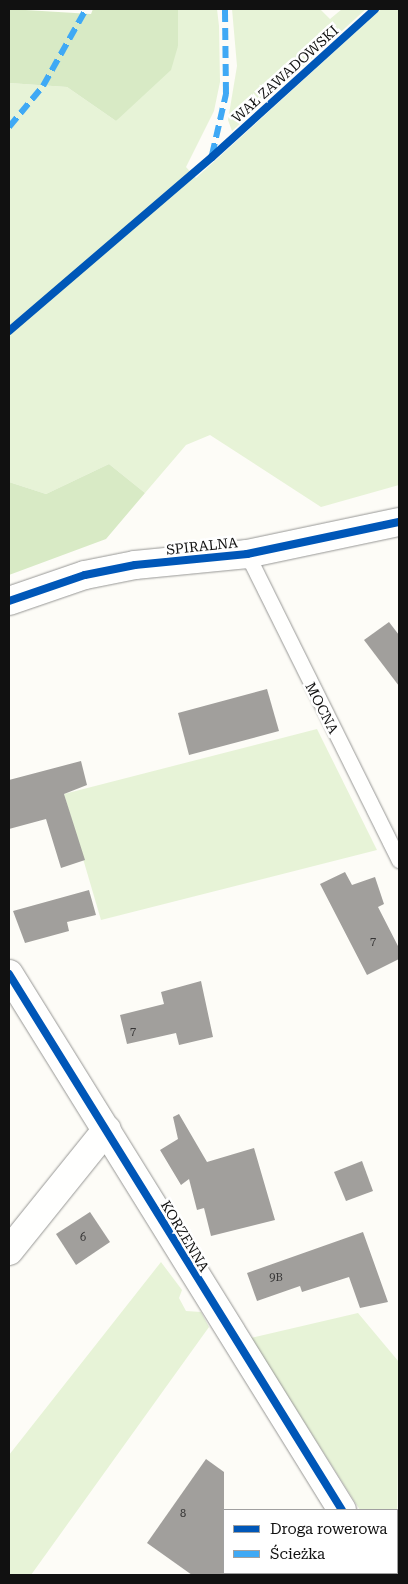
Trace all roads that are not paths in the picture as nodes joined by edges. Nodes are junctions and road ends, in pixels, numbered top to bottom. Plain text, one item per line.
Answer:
1 (399, 522) edge
2 (247, 554) junction
3 (9, 601) edge
4 (399, 860) edge
5 (9, 974) edge
6 (107, 1129) junction
7 (9, 1251) edge
8 (341, 1509) edge

1 - 2 street, SPIRALNA
2 - 3 street, SPIRALNA
2 - 4 lane, MOCNA
5 - 6 street, KORZENNA
6 - 7 street
6 - 8 street, KORZENNA

